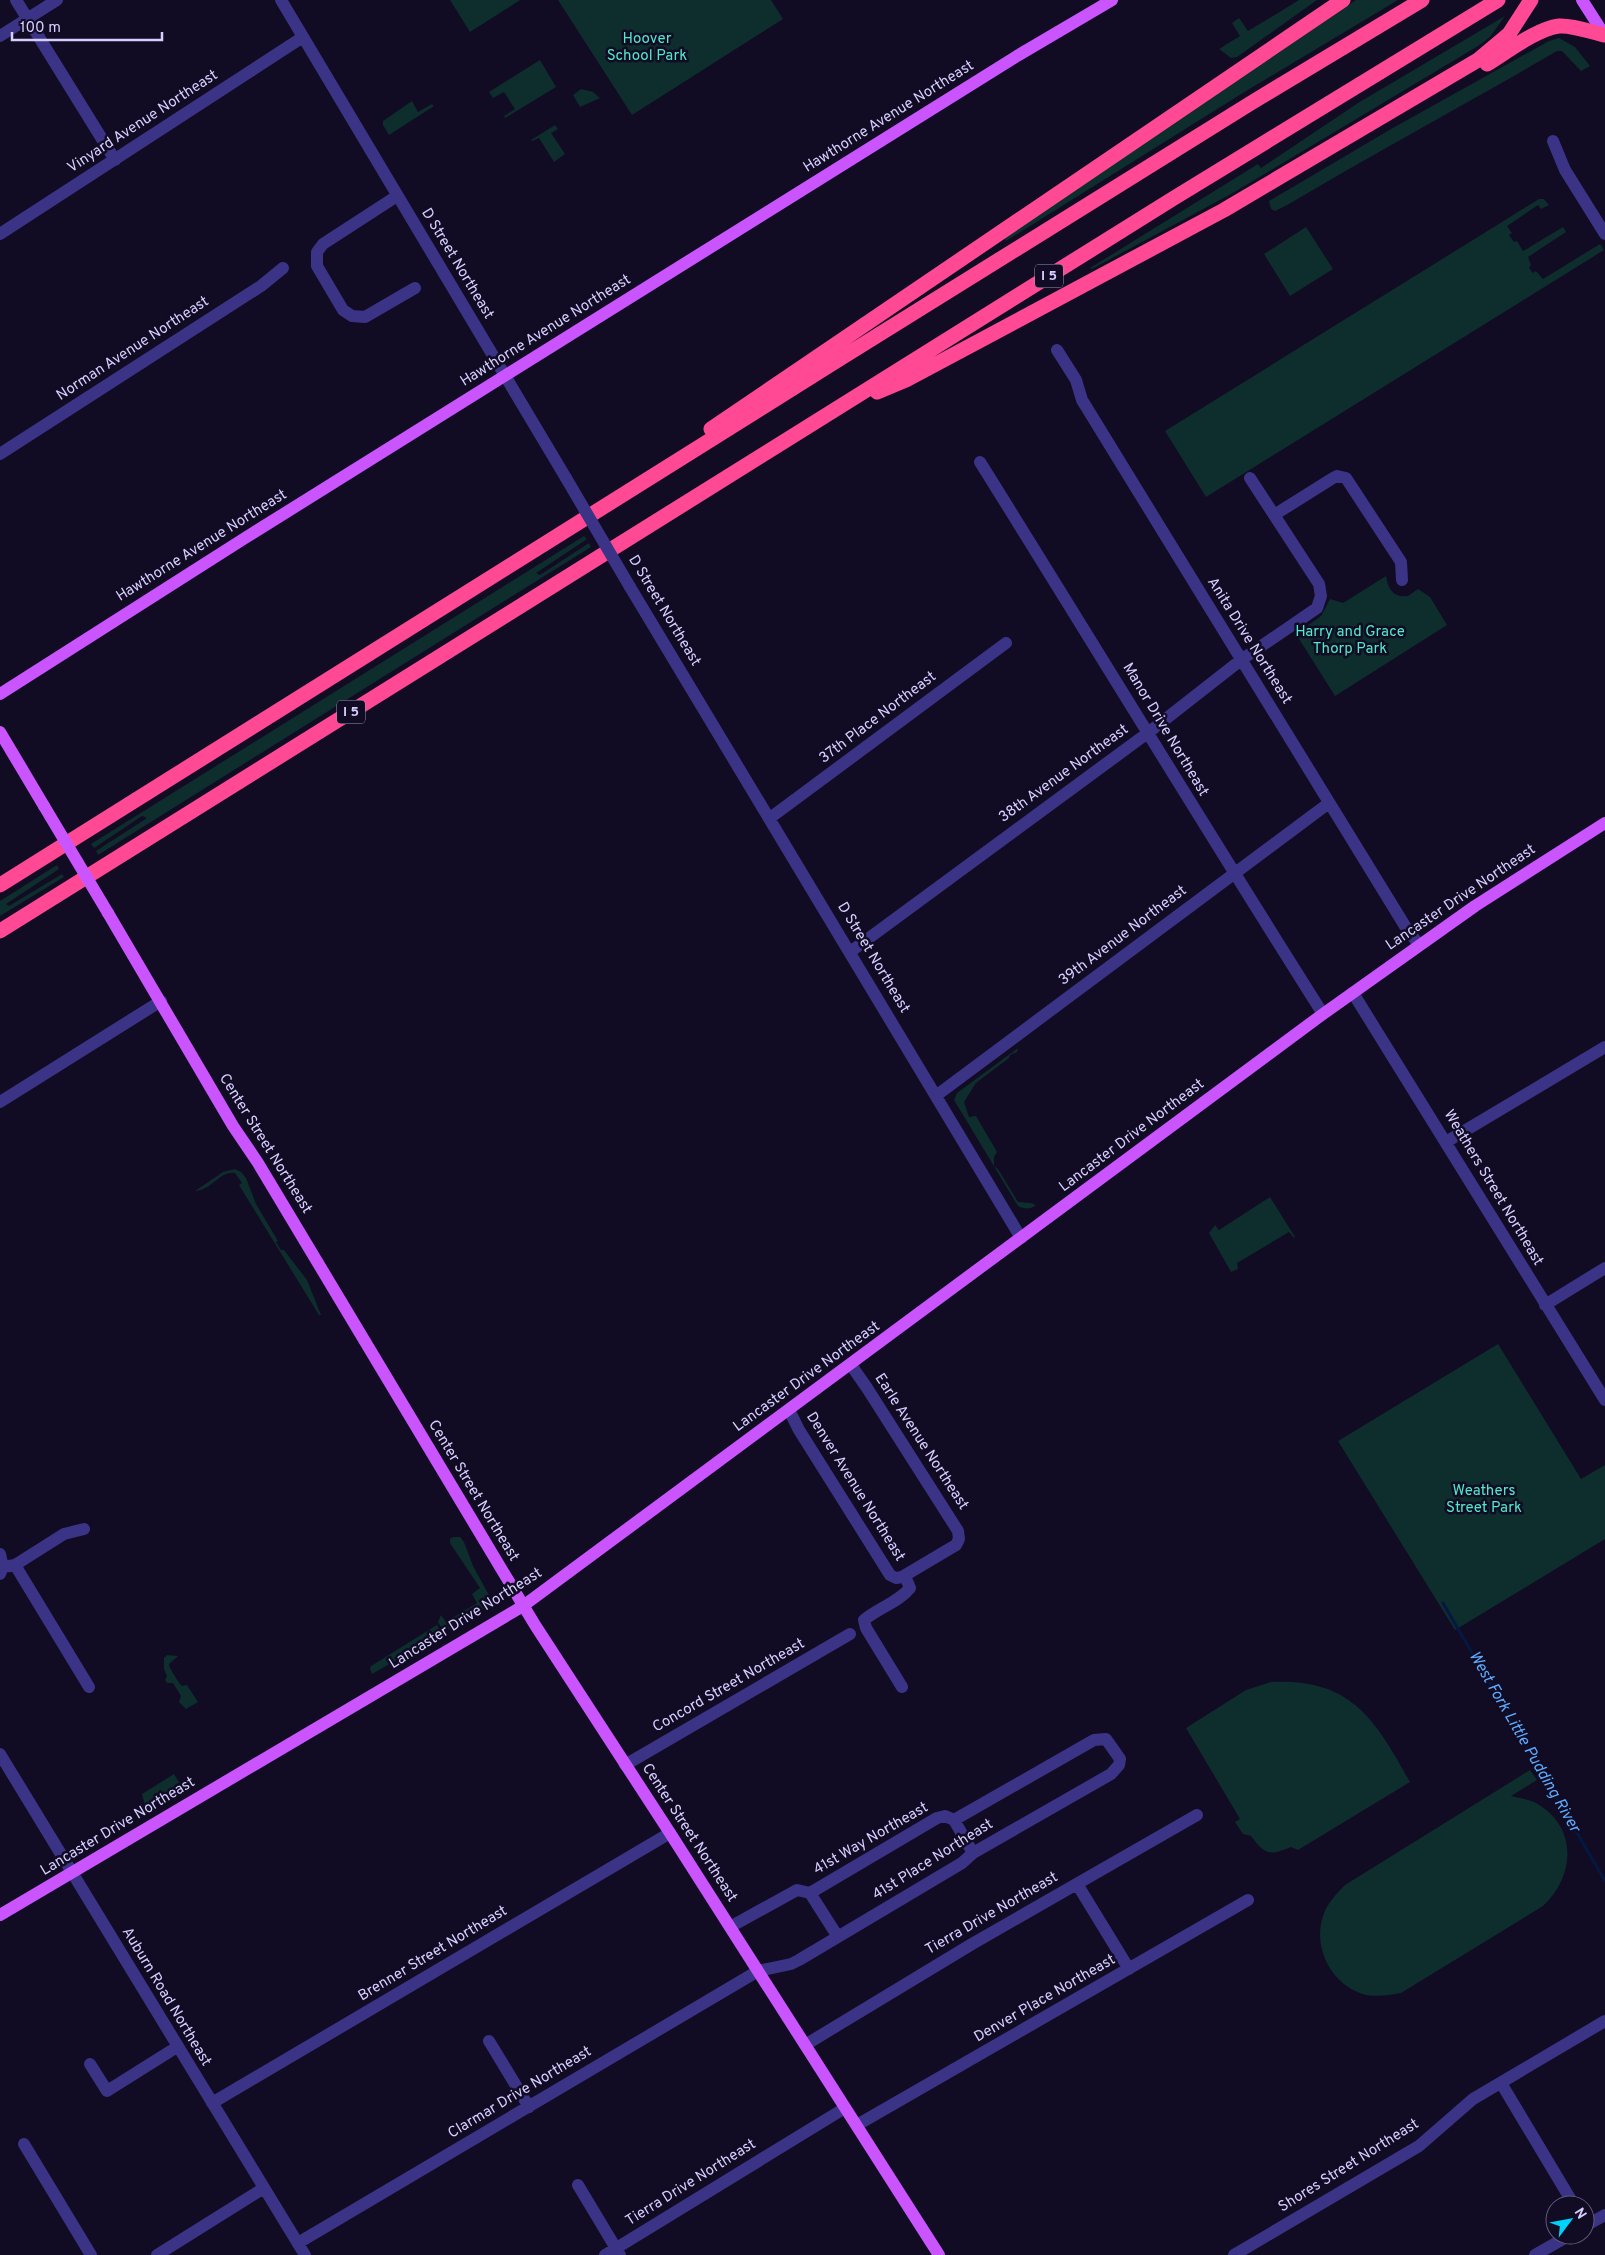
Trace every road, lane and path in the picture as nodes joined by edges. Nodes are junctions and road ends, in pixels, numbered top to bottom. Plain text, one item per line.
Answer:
1 (16, 0) edge
2 (57, 0) edge
3 (281, 0) edge
4 (1112, 0) edge
5 (1343, 0) edge
6 (1422, 0) edge
7 (1498, 0) edge
8 (1531, 0) edge
9 (1582, 0) edge
10 (27, 19) junction
11 (1605, 35) edge
12 (0, 36) edge
13 (303, 37) junction
14 (1440, 83) junction
15 (1553, 141) dead end
16 (115, 160) junction
17 (398, 196) junction
18 (0, 234) edge
19 (1605, 234) edge
20 (283, 268) dead end
21 (415, 288) dead end
22 (1057, 350) dead end
23 (505, 376) junction
24 (832, 412) junction
25 (0, 454) edge
26 (980, 462) dead end
27 (1250, 478) dead end
28 (624, 495) junction
29 (1274, 515) junction
30 (1402, 580) dead end
31 (1006, 643) dead end
32 (1242, 660) junction
33 (0, 694) edge
34 (0, 732) edge
35 (1149, 732) junction
36 (1329, 803) junction
37 (770, 818) junction
38 (1605, 823) edge
39 (1234, 874) junction
40 (0, 885) edge
41 (0, 931) edge
42 (1419, 945) junction
43 (850, 952) junction
44 (1353, 993) junction
45 (161, 1001) junction
46 (1323, 1014) junction
47 (1605, 1047) edge
48 (936, 1095) junction
49 (0, 1102) edge
50 (1446, 1142) junction
51 (1021, 1238) junction
52 (1605, 1268) edge
53 (1545, 1305) junction
54 (850, 1364) junction
55 (1605, 1400) edge
56 (789, 1410) junction
57 (84, 1529) dead end
58 (0, 1554) edge
59 (6, 1569) edge
60 (900, 1577) junction
61 (523, 1606) junction
62 (850, 1634) dead end
63 (89, 1687) dead end
64 (902, 1687) dead end
65 (0, 1754) edge
66 (625, 1765) junction
67 (1119, 1765) joint
68 (1197, 1815) dead end
69 (954, 1820) junction
70 (670, 1833) junction
71 (973, 1853) junction
72 (72, 1873) junction
73 (1077, 1884) junction
74 (810, 1893) junction
75 (1248, 1900) dead end
76 (0, 1915) edge
77 (730, 1927) junction
78 (838, 1937) junction
79 (1129, 1969) junction
80 (758, 1971) junction
81 (1605, 2021) edge
82 (489, 2041) dead end
83 (805, 2045) junction
84 (177, 2047) junction
85 (90, 2064) dead end
86 (1501, 2083) junction
87 (212, 2103) junction
88 (528, 2107) junction
89 (845, 2108) junction
90 (857, 2125) junction
91 (24, 2144) dead end
92 (578, 2185) dead end
93 (264, 2188) junction
94 (1568, 2195) edge
95 (298, 2243) junction
96 (1552, 2245) edge
97 (614, 2253) edge
98 (90, 2255) edge
99 (158, 2255) edge
100 (305, 2255) edge
101 (939, 2255) edge
102 (1234, 2255) edge
103 (1535, 2255) edge

1 - 10 street
2 - 10 street
3 - 13 street, D Street Northeast
4 - 23 main road, Hawthorne Avenue Northeast
5 - 28 highway
6 - 28 highway
7 - 24 highway, I 5
8 - 14 highway
9 - 11 main road
10 - 12 street
10 - 16 street
11 - 14 highway
13 - 16 street, Vinyard Avenue Northeast
13 - 17 street, D Street Northeast
14 - 24 highway
15 - 19 street
16 - 18 street, Vinyard Avenue Northeast
17 - 21 street
17 - 23 street, D Street Northeast
20 - 25 street, Norman Avenue Northeast
22 - 32 street, Anita Drive Northeast
23 - 33 main road, Hawthorne Avenue Northeast
23 - 37 street, D Street Northeast, bridge
24 - 41 highway, I 5
26 - 35 street, Manor Drive Northeast
27 - 29 street
28 - 40 highway
29 - 30 street
29 - 32 street, 38th Avenue Northeast
31 - 37 street, 37th Place Northeast
32 - 35 street, 38th Avenue Northeast
32 - 36 street, Anita Drive Northeast
34 - 45 main road, Center Street Northeast, bridge
35 - 39 street, Manor Drive Northeast
35 - 43 street, 38th Avenue Northeast
36 - 39 street, 39th Avenue Northeast
36 - 42 street, Anita Drive Northeast
37 - 43 street, D Street Northeast
38 - 42 main road, Lancaster Drive Northeast
39 - 46 street, Manor Drive Northeast
39 - 48 street, 39th Avenue Northeast
42 - 44 main road, Lancaster Drive Northeast
43 - 48 street, D Street Northeast
44 - 46 main road, Lancaster Drive Northeast
44 - 50 street, Weathers Street Northeast
45 - 49 street
45 - 61 main road, Center Street Northeast
46 - 51 main road, Lancaster Drive Northeast
47 - 50 street
48 - 51 street, D Street Northeast
50 - 53 street, Weathers Street Northeast
51 - 54 main road, Lancaster Drive Northeast
52 - 53 street
53 - 55 street, Weathers Street Northeast
54 - 56 main road, Lancaster Drive Northeast
54 - 60 street, Earle Avenue Northeast
56 - 60 street, Denver Avenue Northeast
56 - 61 main road, Lancaster Drive Northeast
57 - 59 street
58 - 59 street
59 - 63 street
60 - 64 street, Denver Avenue Northeast
61 - 66 main road, Center Street Northeast
61 - 72 main road, Lancaster Drive Northeast
62 - 66 street, Concord Street Northeast
65 - 72 street, Auburn Road Northeast
66 - 70 main road, Center Street Northeast
67 - 69 street, 41st Way Northeast
67 - 71 street, 41st Place Northeast
68 - 73 street, Tierra Drive Northeast
69 - 71 street
69 - 74 street, 41st Way Northeast
70 - 77 main road, Center Street Northeast
70 - 87 street, Brenner Street Northeast
71 - 78 street, 41st Place Northeast
72 - 76 main road, Lancaster Drive Northeast
72 - 84 street, Auburn Road Northeast
73 - 79 street
73 - 83 street, Tierra Drive Northeast
74 - 77 street, 41st Way Northeast
74 - 78 street
75 - 79 street, Denver Place Northeast
77 - 80 main road, Center Street Northeast
78 - 80 street, 41st Place Northeast
79 - 90 street, Denver Place Northeast
80 - 83 main road, Center Street Northeast
80 - 88 street, Clarmar Drive Northeast
81 - 86 street, Shores Street Northeast
82 - 88 street
83 - 89 main road, Center Street Northeast
84 - 85 street
84 - 87 street, Auburn Road Northeast
86 - 94 street
86 - 102 street, Shores Street Northeast
87 - 93 street, Auburn Road Northeast
88 - 95 street, Clarmar Drive Northeast
89 - 90 main road, Center Street Northeast
89 - 97 street, Tierra Drive Northeast
90 - 101 main road, Center Street Northeast
91 - 98 street
92 - 97 street
93 - 95 street, Auburn Road Northeast
93 - 99 street
95 - 100 street, Auburn Road Northeast
96 - 103 street

